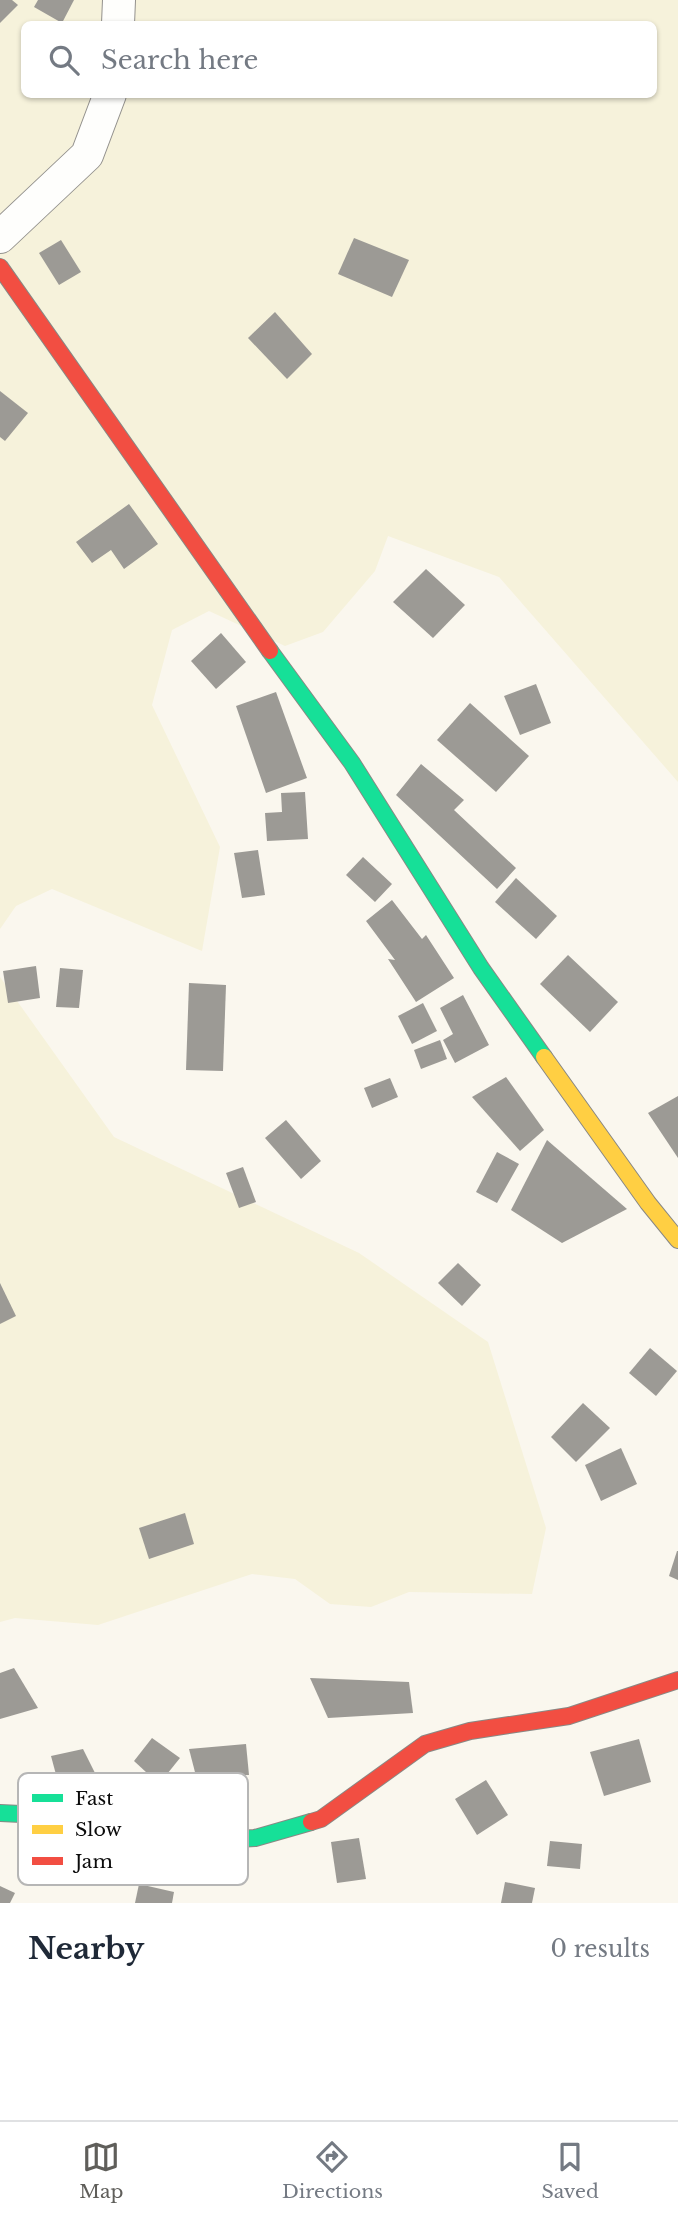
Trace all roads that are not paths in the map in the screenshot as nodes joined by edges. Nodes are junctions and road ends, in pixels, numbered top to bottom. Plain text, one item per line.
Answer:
1 (119, 0) edge
2 (118, 21) edge
3 (109, 98) edge
4 (0, 237) edge
5 (0, 267) edge
6 (678, 1240) edge
7 (678, 1680) edge
8 (0, 1813) edge
9 (18, 1814) edge
10 (248, 1838) edge

1 - 2 street
3 - 4 street
5 - 6 street
7 - 10 street
8 - 9 street

